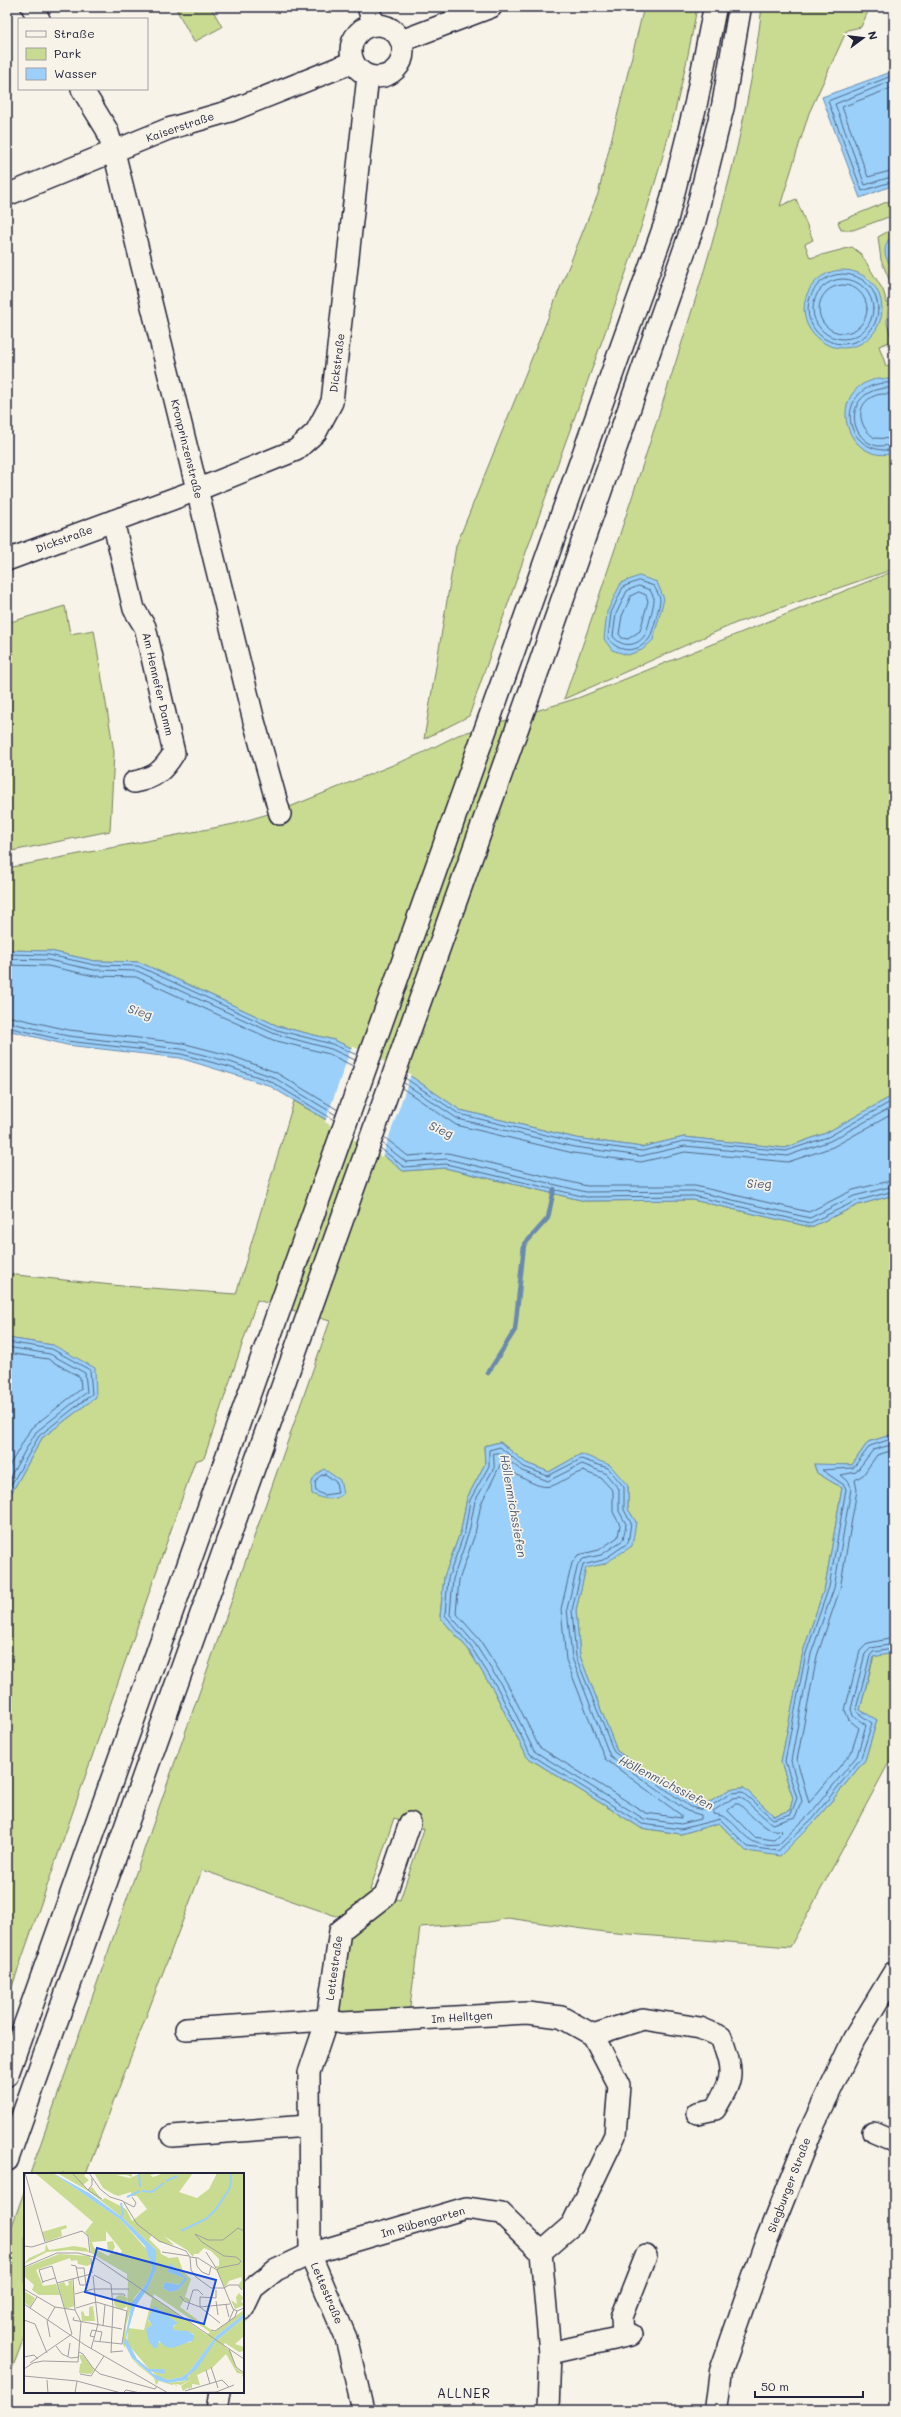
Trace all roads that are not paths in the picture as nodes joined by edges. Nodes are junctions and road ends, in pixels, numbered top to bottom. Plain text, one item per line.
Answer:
1 (32, 7) edge
2 (491, 7) edge
3 (715, 7) edge
4 (740, 7) edge
5 (371, 16) edge
6 (38, 18) edge
7 (401, 41) junction
8 (361, 69) junction
9 (83, 90) edge
10 (114, 152) junction
11 (7, 195) edge
12 (198, 490) junction
13 (113, 521) junction
14 (7, 560) edge
15 (134, 782) dead end
16 (280, 814) dead end
17 (410, 1823) dead end
18 (894, 1973) edge
19 (327, 2020) junction
20 (186, 2029) dead end
21 (593, 2035) junction
22 (7, 2075) edge
23 (697, 2113) dead end
24 (308, 2126) junction
25 (873, 2132) dead end
26 (172, 2136) dead end
27 (894, 2141) edge
28 (7, 2160) edge
29 (541, 2252) junction
30 (310, 2254) junction
31 (646, 2256) dead end
32 (244, 2307) edge
33 (550, 2353) junction
34 (220, 2393) edge
35 (217, 2410) edge
36 (364, 2410) edge
37 (548, 2410) edge
38 (716, 2410) edge

1 - 6 street
2 - 7 street
3 - 22 main road
4 - 28 main road
5 - 7 street
5 - 8 street
7 - 8 street
8 - 10 street, Kaiserstraße
8 - 12 street, Dickstraße
9 - 10 street, Kronprinzenstraße
10 - 11 street, Kaiserstraße
10 - 12 street, Kronprinzenstraße
12 - 13 street, Dickstraße
12 - 16 street, Kronprinzenstraße
13 - 14 street, Dickstraße
13 - 15 street, Am Hennefer Damm
17 - 19 street, Lettestraße
18 - 38 main road, Siegburger Straße
19 - 20 street
19 - 21 street, Im Helltgen
19 - 24 street, Lettestraße
21 - 23 street
21 - 29 street
24 - 26 street
24 - 30 street, Lettestraße
25 - 27 street
29 - 30 street, Im Rübengarten
29 - 33 street
30 - 32 street, Im Rübengarten
30 - 36 street, Lettestraße
31 - 33 street
33 - 37 street
34 - 35 street

